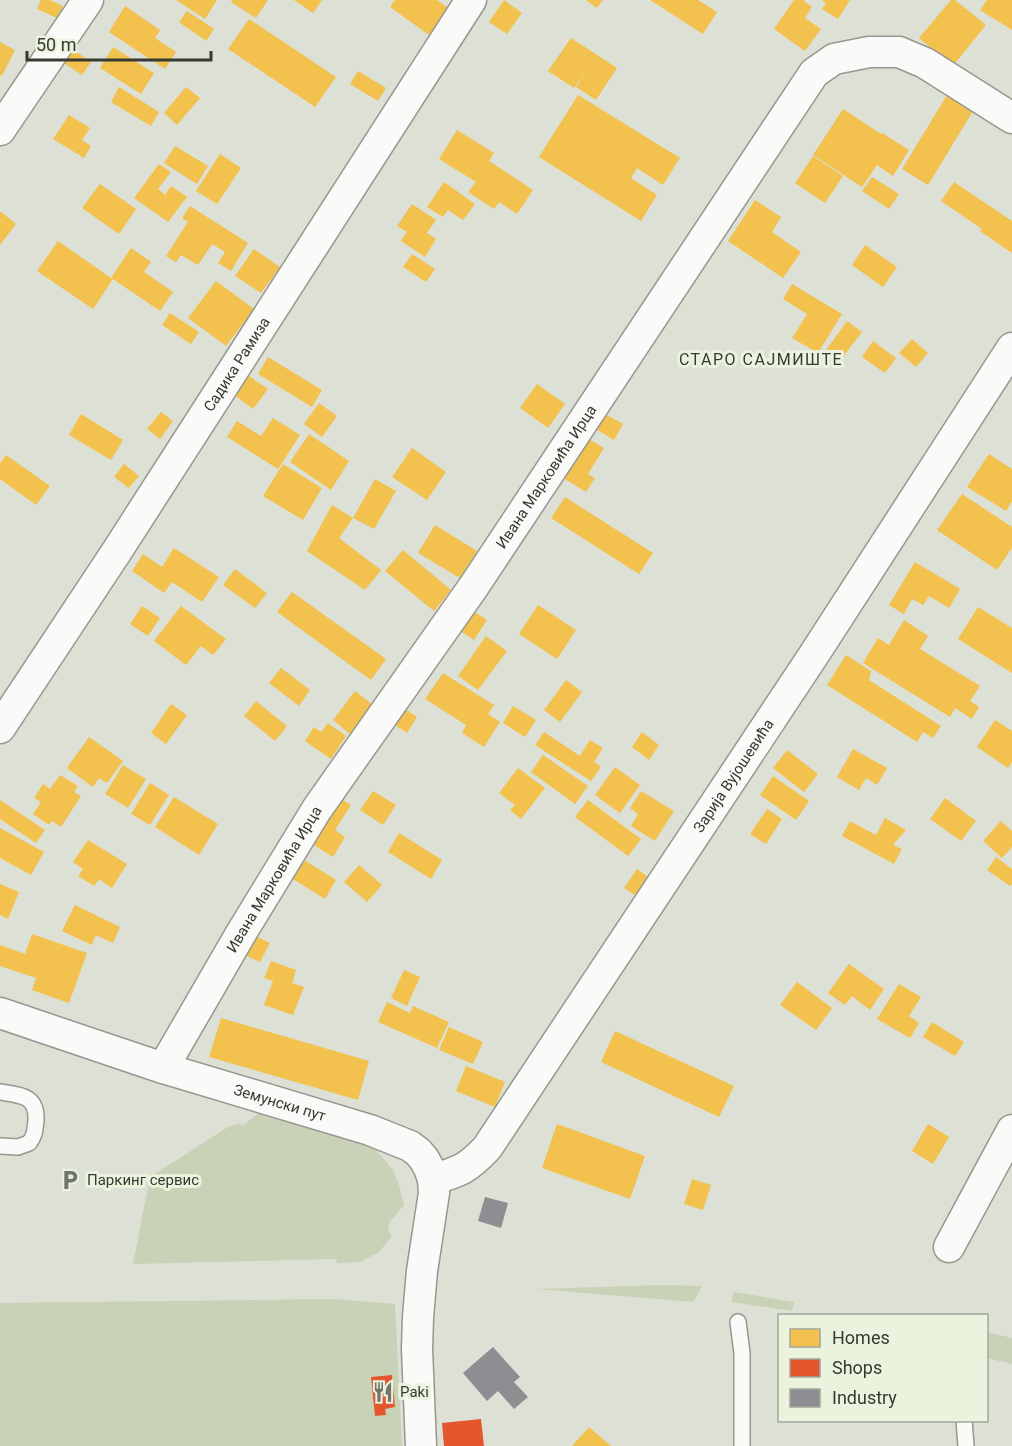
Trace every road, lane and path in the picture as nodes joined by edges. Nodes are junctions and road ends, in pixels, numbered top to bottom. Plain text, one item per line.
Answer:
1 (88, 0) edge
2 (471, 0) edge
3 (1012, 118) edge
4 (0, 130) edge
5 (1012, 348) edge
6 (0, 728) edge
7 (0, 1013) edge
8 (163, 1068) junction
9 (0, 1092) edge
10 (1012, 1130) edge
11 (0, 1146) edge
12 (434, 1179) junction
13 (950, 1247) dead end
14 (738, 1322) dead end
15 (964, 1422) edge
16 (421, 1446) edge
17 (742, 1446) edge
18 (966, 1446) edge

1 - 4 street
2 - 6 street, Садика Рамиза
3 - 8 street, Ивана Марковића Ирца
5 - 12 street, Зарија Вујошевића
7 - 8 street, Земунски пут
8 - 12 street, Земунски пут
9 - 11 lane
10 - 13 street
12 - 16 street
14 - 17 lane
15 - 18 lane

